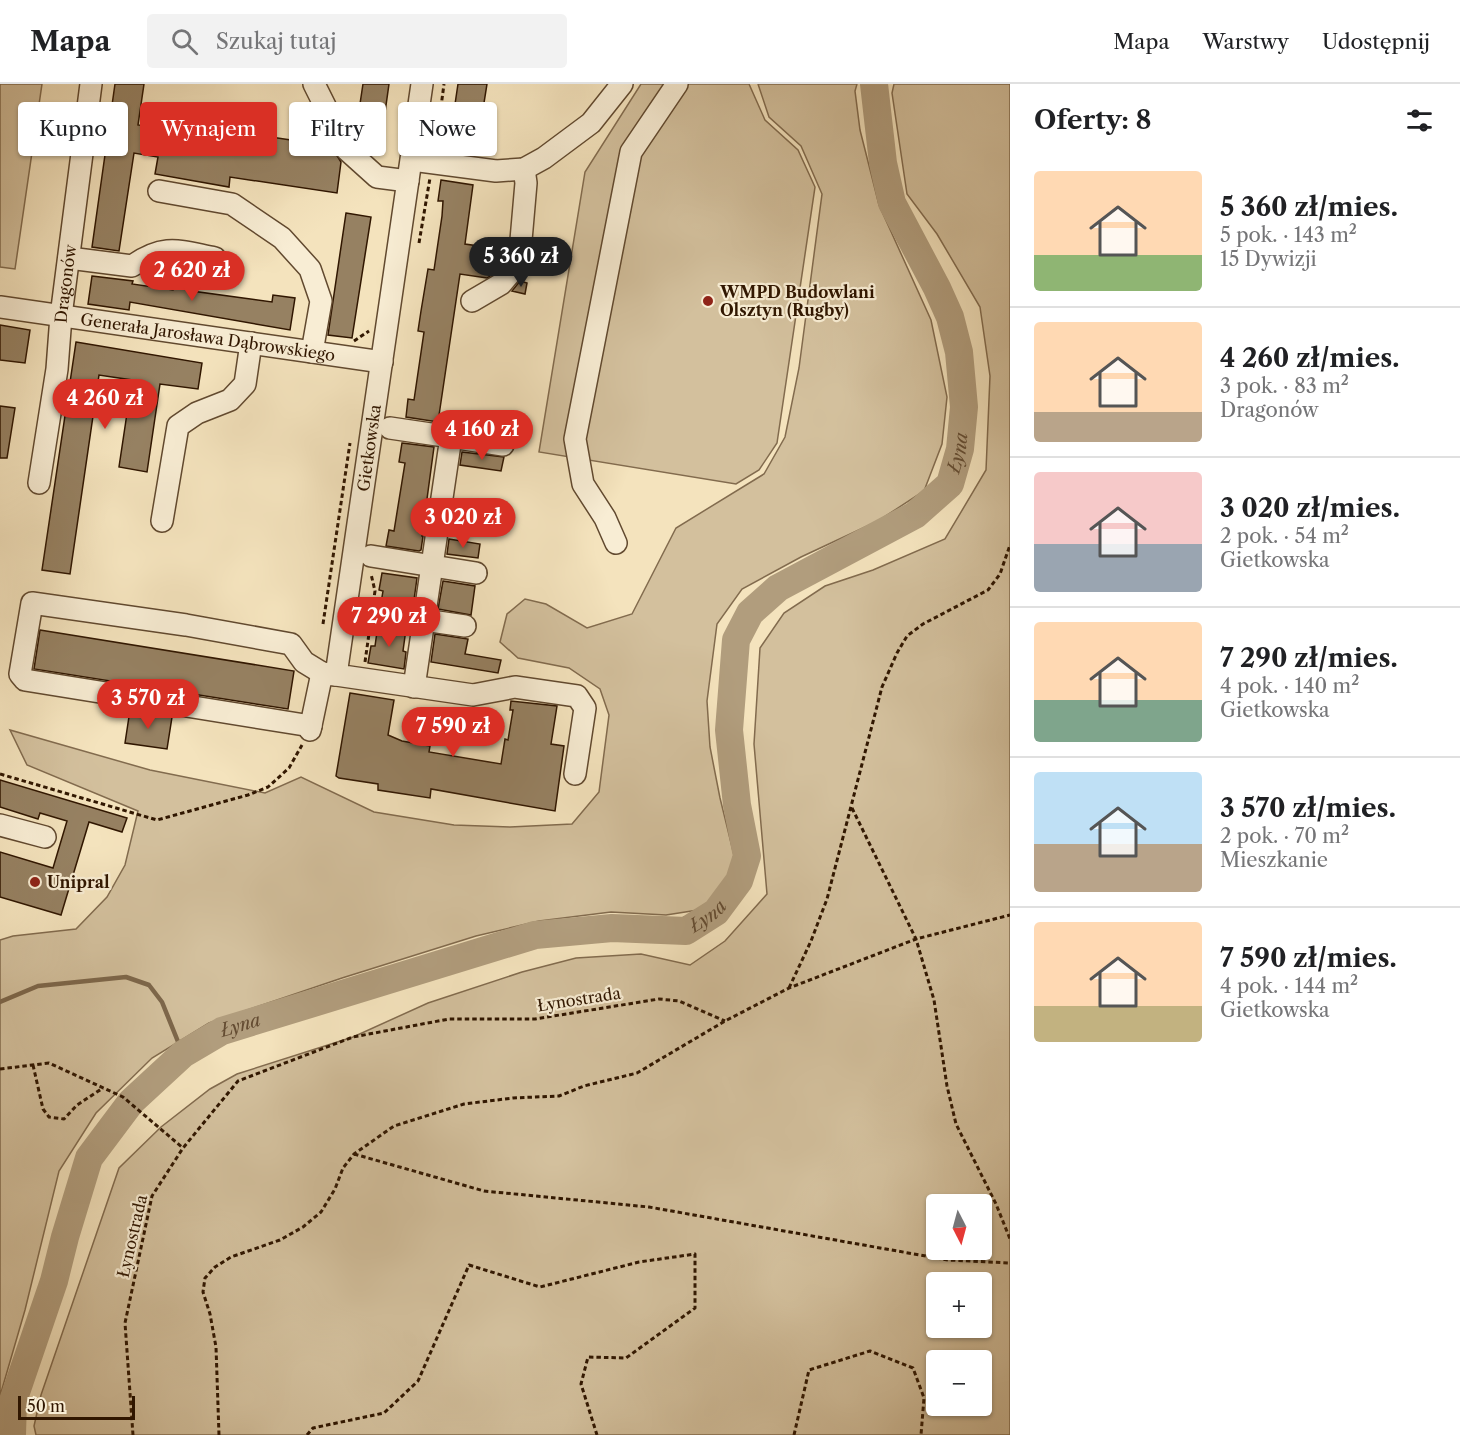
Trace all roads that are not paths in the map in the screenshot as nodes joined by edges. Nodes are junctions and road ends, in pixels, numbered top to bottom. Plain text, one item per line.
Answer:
1 (91, 84) edge
2 (314, 84) edge
3 (422, 84) edge
4 (622, 84) edge
5 (677, 84) edge
6 (411, 160) junction
7 (525, 170) junction
8 (408, 182) junction
9 (159, 191) dead end
10 (69, 258) junction
11 (215, 258) dead end
12 (472, 301) dead end
13 (0, 307) edge
14 (61, 316) junction
15 (252, 343) junction
16 (312, 352) junction
17 (382, 362) junction
18 (390, 428) dead end
19 (451, 437) junction
20 (503, 445) dead end
21 (39, 483) dead end
22 (162, 521) dead end
23 (616, 543) dead end
24 (371, 556) dead end
25 (432, 566) junction
26 (476, 573) dead end
27 (424, 620) junction
28 (465, 626) dead end
29 (329, 674) junction
30 (414, 687) junction
31 (575, 774) dead end
32 (0, 825) edge
33 (45, 837) dead end

1 - 10 street, Dragonów
2 - 8 street
3 - 6 street, Gietkowska
4 - 7 street
5 - 23 street
6 - 7 street
6 - 8 street, Gietkowska
7 - 12 street
8 - 17 street, Gietkowska
9 - 16 street
10 - 11 street
10 - 14 street, Dragonów
13 - 14 street, Generała Jarosława Dąbrowskiego
14 - 15 street, Generała Jarosława Dąbrowskiego
14 - 21 street, Dragonów
15 - 16 street, Generała Jarosława Dąbrowskiego
15 - 22 street
16 - 17 street, Generała Jarosława Dąbrowskiego
17 - 29 street, Gietkowska
18 - 19 street
19 - 20 street
19 - 25 street
24 - 25 street
25 - 26 street
25 - 27 street
27 - 28 street
27 - 30 street
29 - 29 street, Gietkowska
29 - 30 street
30 - 31 street
32 - 33 street

